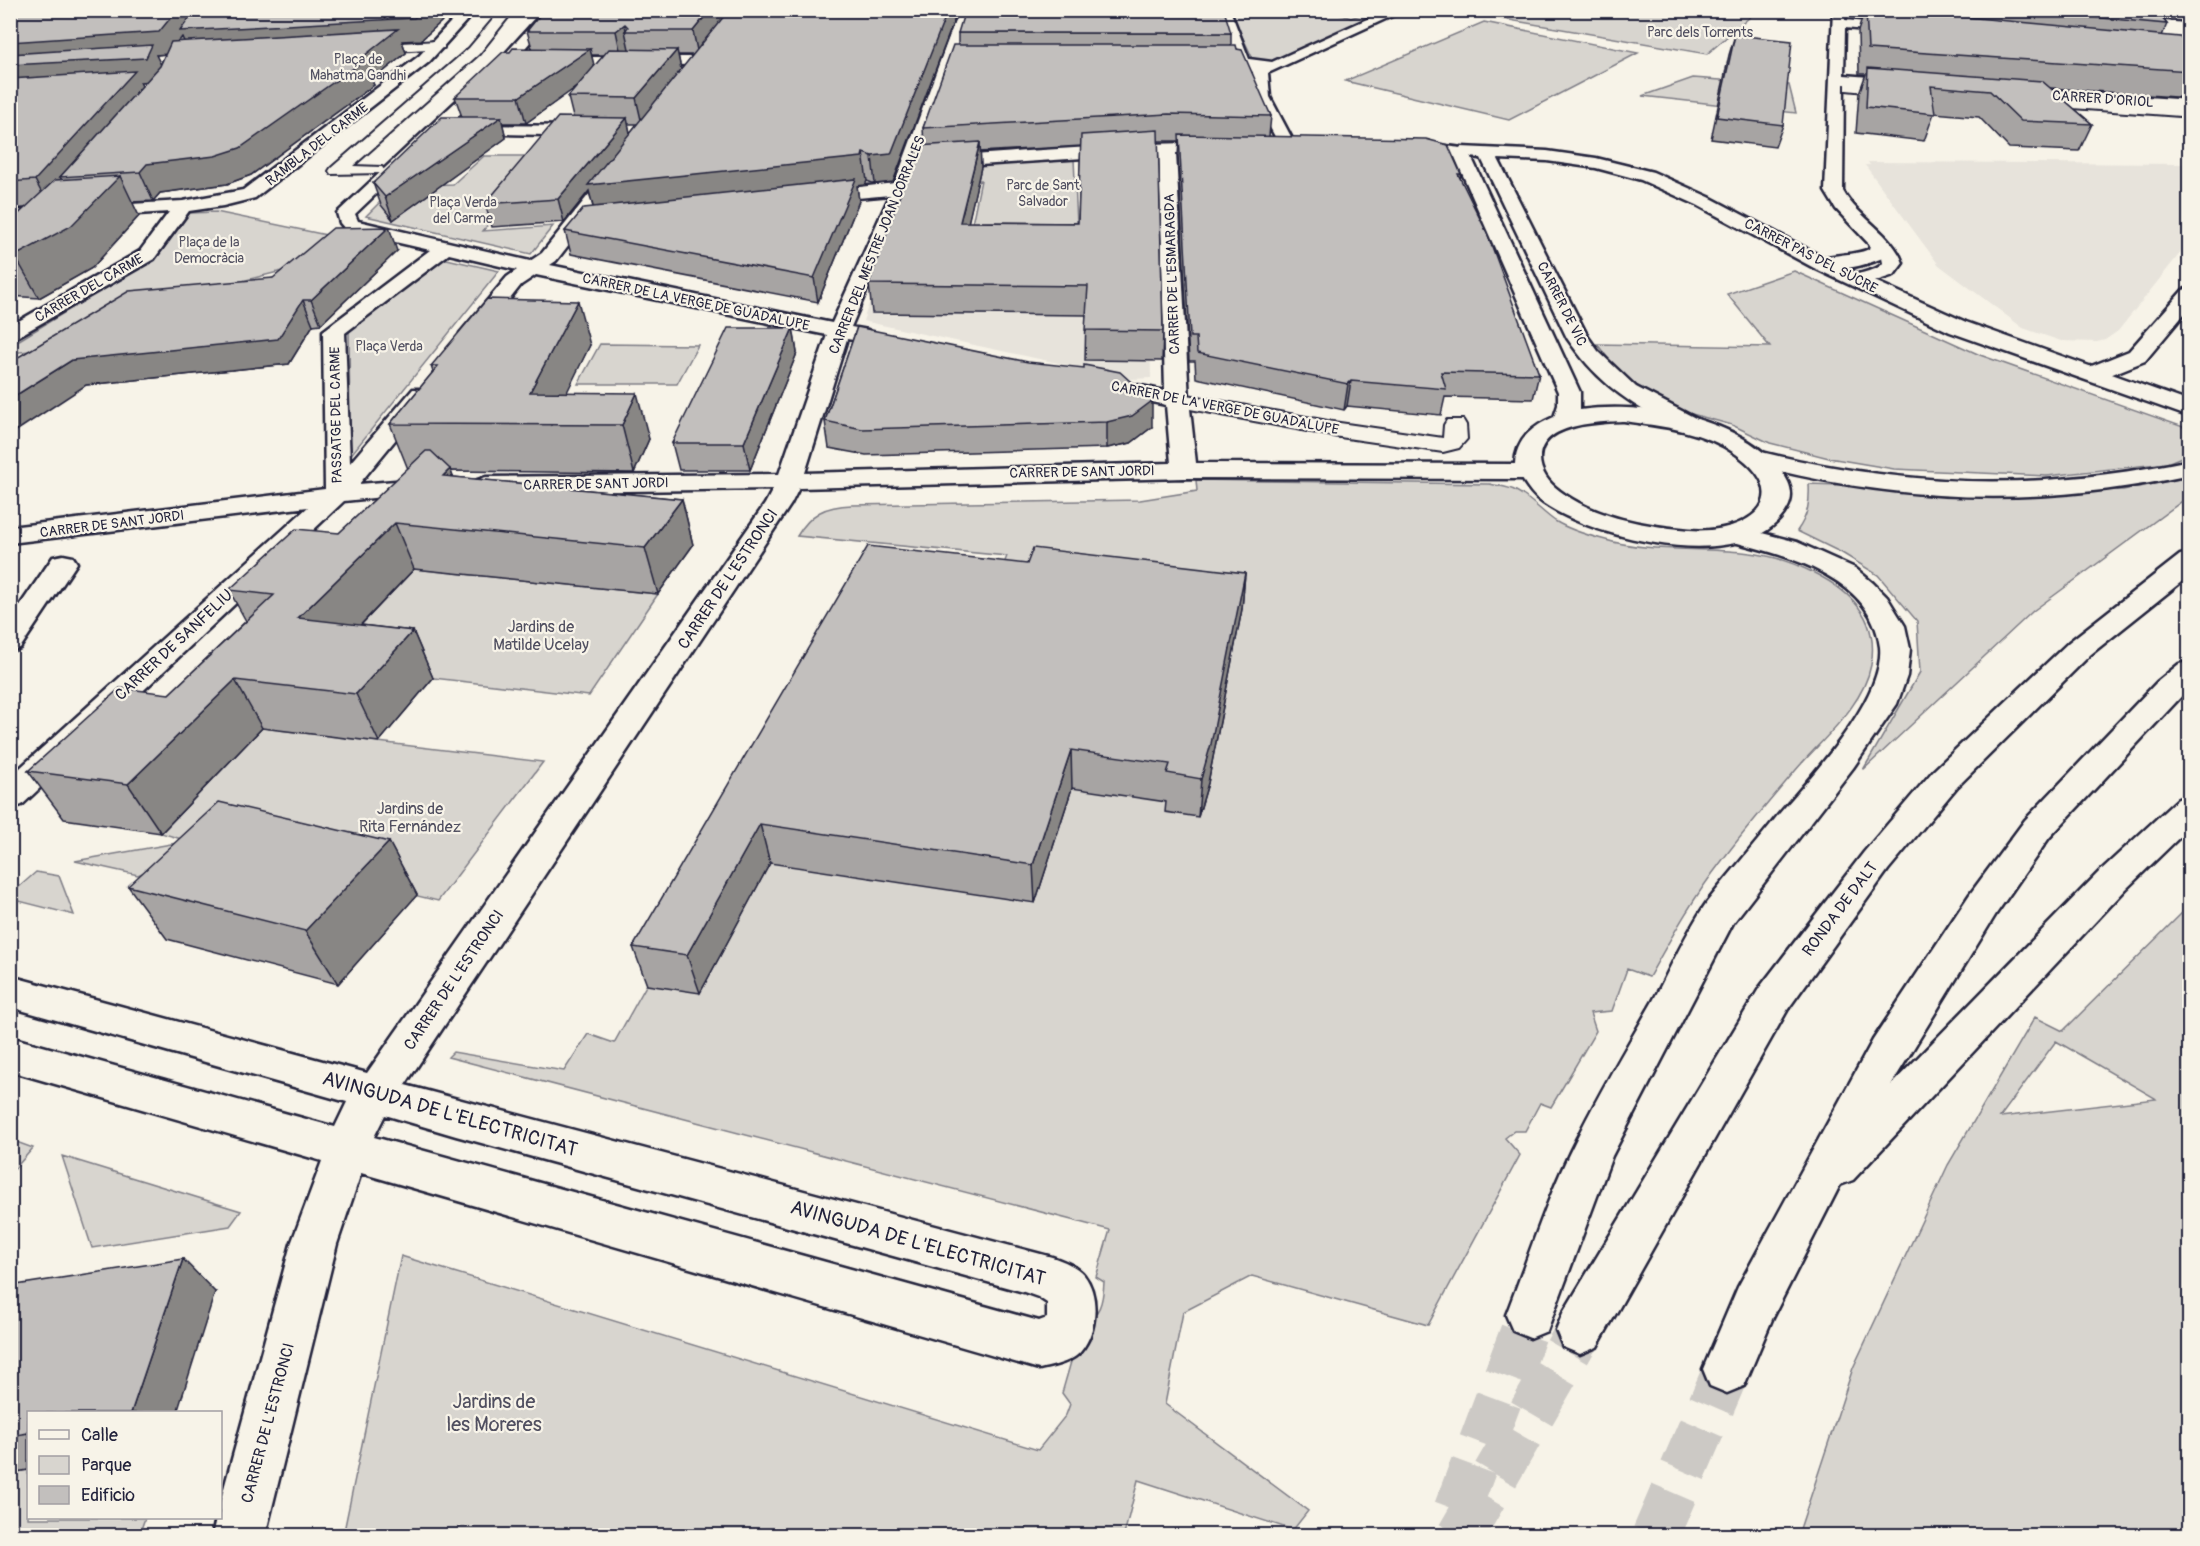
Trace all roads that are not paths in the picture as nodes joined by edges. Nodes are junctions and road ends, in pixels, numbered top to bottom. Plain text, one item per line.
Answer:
1 (470, 10) edge
2 (508, 10) edge
3 (552, 10) edge
4 (966, 10) edge
5 (1223, 10) edge
6 (1399, 10) edge
7 (2119, 10) edge
8 (2148, 12) edge
9 (2190, 16) edge
10 (1839, 17) edge
11 (1920, 31) edge
12 (2166, 32) dead end
13 (717, 44) edge
14 (439, 45) junction
15 (353, 49) edge
16 (1222, 63) edge
17 (521, 65) junction
18 (1256, 66) junction
19 (422, 67) dead end
20 (456, 67) junction
21 (486, 67) edge
22 (695, 68) junction
23 (2024, 77) edge
24 (1844, 83) junction
25 (1923, 89) edge
26 (2031, 94) junction
27 (1999, 95) joint
28 (2185, 109) edge
29 (435, 130) junction
30 (612, 131) edge
31 (1167, 148) junction
32 (1244, 148) edge
33 (1266, 148) edge
34 (1288, 148) junction
35 (1309, 148) edge
36 (1392, 150) edge
37 (1461, 152) junction
38 (1486, 152) junction
39 (627, 158) edge
40 (1596, 163) junction
41 (912, 164) junction
42 (376, 170) dead end
43 (1538, 174) dead end
44 (902, 188) junction
45 (74, 192) edge
46 (797, 199) edge
47 (183, 206) junction
48 (55, 214) junction
49 (10, 217) edge
50 (599, 222) edge
51 (576, 224) junction
52 (1879, 246) junction
53 (446, 248) junction
54 (1821, 264) junction
55 (533, 268) junction
56 (1858, 281) junction
57 (2190, 294) edge
58 (839, 331) junction
59 (10, 335) edge
60 (885, 340) edge
61 (455, 353) edge
62 (2092, 374) junction
63 (432, 380) edge
64 (1084, 381) edge
65 (1177, 400) junction
66 (2190, 410) edge
67 (1565, 421) junction
68 (1455, 425) dead end
69 (1693, 426) junction
70 (1757, 458) junction
71 (2190, 467) edge
72 (1184, 470) junction
73 (1528, 472) junction
74 (790, 480) junction
75 (338, 494) junction
76 (1735, 534) junction
77 (10, 535) edge
78 (2190, 561) edge
79 (63, 563) dead end
80 (10, 642) edge
81 (2190, 671) edge
82 (10, 797) edge
83 (2190, 807) edge
84 (10, 991) edge
85 (10, 1054) edge
86 (377, 1093) junction
87 (348, 1150) junction
88 (1814, 1191) junction
89 (1530, 1315) tunnel mouth
90 (1580, 1330) tunnel mouth
91 (1727, 1369) tunnel mouth
92 (238, 1536) edge

1 - 14 main road, RAMBLA DEL CARME
2 - 20 street, RAMBLA DEL CARME
3 - 17 main road
4 - 41 main road, CARRER DEL MESTRE JOAN CORRALES
5 - 18 main road
6 - 18 main road
7 - 8 main road
8 - 9 main road
8 - 12 main road
10 - 11 main road
10 - 24 main road
13 - 22 main road
14 - 15 street
14 - 47 main road, RAMBLA DEL CARME
16 - 18 main road
17 - 22 main road
17 - 22 street
17 - 29 main road
18 - 34 main road
19 - 20 street
20 - 21 street
20 - 42 street, RAMBLA DEL CARME
23 - 26 main road
24 - 25 main road
24 - 52 main road
26 - 27 main road, CARRER D'ORIOL
26 - 28 main road, CARRER D'ORIOL
27 - 28 street, CARRER D'ORIOL
29 - 30 main road
29 - 53 main road, CARRER DE LA VERGE DE GUADALUPE
31 - 32 main road
31 - 41 main road
31 - 65 main road, CARRER DE L'ESMARAGDA
33 - 34 main road
34 - 35 main road
36 - 37 main road, CARRER PAS DEL SUCRE
37 - 38 main road, CARRER PAS DEL SUCRE
37 - 67 main road, CARRER DE VIC
38 - 40 main road, CARRER PAS DEL SUCRE
38 - 69 main road, CARRER DE VIC
39 - 51 main road
40 - 43 main road
40 - 54 main road, CARRER PAS DEL SUCRE
41 - 44 main road, CARRER DEL MESTRE JOAN CORRALES
44 - 46 main road
44 - 58 main road, CARRER DEL MESTRE JOAN CORRALES
45 - 48 main road
47 - 48 main road
47 - 59 main road, CARRER DEL CARME
48 - 49 main road
50 - 51 main road
51 - 55 main road
52 - 54 main road
52 - 56 main road
53 - 55 main road, CARRER DE LA VERGE DE GUADALUPE
53 - 75 main road, PASSATGE DEL CARME
54 - 56 main road, CARRER PAS DEL SUCRE
55 - 58 main road, CARRER DE LA VERGE DE GUADALUPE
55 - 61 main road
56 - 62 main road, CARRER PAS DEL SUCRE
57 - 62 main road
58 - 60 main road, CARRER DE LA VERGE DE GUADALUPE
58 - 74 main road, CARRER DEL MESTRE JOAN CORRALES
62 - 66 main road, CARRER PAS DEL SUCRE
63 - 75 main road, CARRER DE SANFELIU
64 - 65 main road, CARRER DE LA VERGE DE GUADALUPE
65 - 68 street, CARRER DE LA VERGE DE GUADALUPE
65 - 72 main road
67 - 69 main road
67 - 73 main road
69 - 70 main road
70 - 71 main road
70 - 76 main road
72 - 73 main road, CARRER DE SANT JORDI
72 - 74 main road, CARRER DE SANT JORDI
73 - 76 main road
74 - 75 main road, CARRER DE SANT JORDI
74 - 86 main road, CARRER DE L'ESTRONCI
75 - 77 main road, CARRER DE SANT JORDI
75 - 82 main road, CARRER DE SANFELIU
76 - 89 main road
78 - 90 main road, RONDA DE DALT
79 - 80 main road
81 - 88 main road
83 - 88 main road
84 - 86 main road, AVINGUDA DE L'ELECTRICITAT
85 - 87 main road, AVINGUDA DE L'ELECTRICITAT
86 - 87 main road, CARRER DE L'ESTRONCI
86 - 87 main road, AVINGUDA DE L'ELECTRICITAT
87 - 92 main road, CARRER DE L'ESTRONCI
88 - 91 main road

